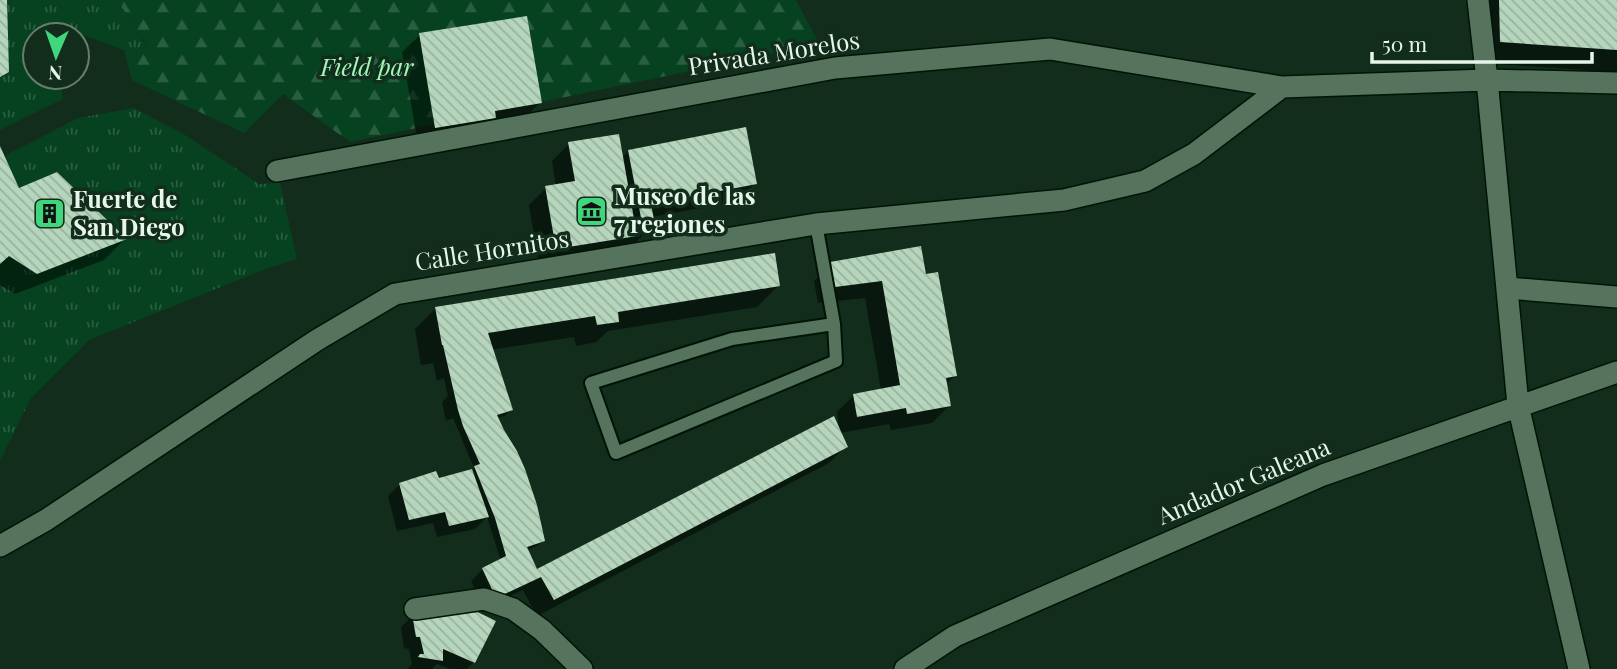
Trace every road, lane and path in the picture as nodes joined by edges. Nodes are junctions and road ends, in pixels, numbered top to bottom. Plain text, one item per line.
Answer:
1 (1478, 0) edge
2 (1487, 80) junction
3 (1617, 83) edge
4 (1282, 87) junction
5 (277, 171) dead end
6 (816, 224) junction
7 (1507, 288) junction
8 (1617, 297) edge
9 (834, 324) junction
10 (1617, 372) edge
11 (1518, 405) junction
12 (0, 546) edge
13 (415, 608) dead end
14 (582, 669) edge
15 (905, 669) edge
16 (1579, 669) edge

1 - 2 street
2 - 3 street, Privada Morelos
2 - 4 street, Privada Morelos
2 - 7 street
4 - 5 street, Privada Morelos
4 - 6 street, Calle Hornitos
6 - 9 lane
6 - 12 street, Calle Hornitos
7 - 8 street
7 - 11 street
9 - 9 lane
10 - 11 street, Andador Galeana
11 - 15 street, Andador Galeana
11 - 16 street
13 - 14 street

